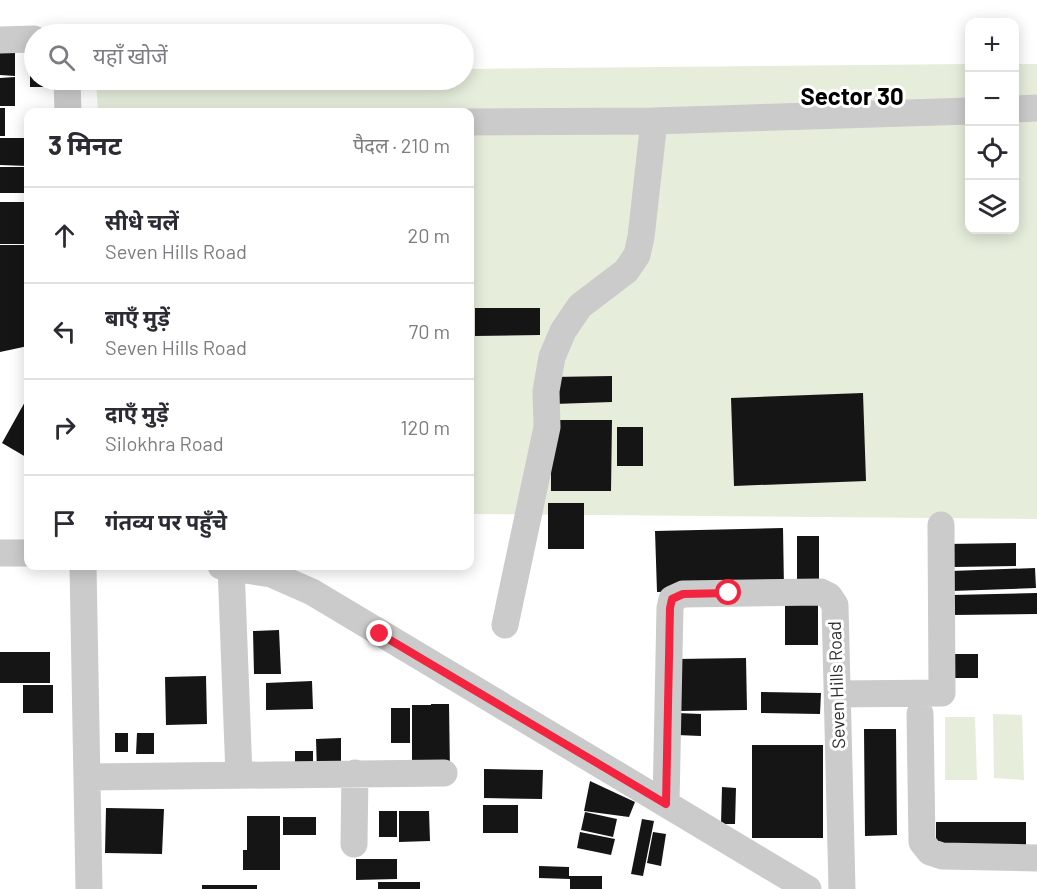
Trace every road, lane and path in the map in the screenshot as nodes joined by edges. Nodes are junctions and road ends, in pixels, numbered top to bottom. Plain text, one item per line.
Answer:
1 (24, 39) edge
2 (0, 40) edge
3 (67, 90) edge
4 (68, 108) edge
5 (1037, 108) edge
6 (1019, 109) edge
7 (965, 111) edge
8 (654, 121) junction
9 (474, 122) edge
10 (941, 525) dead end
11 (0, 553) edge
12 (24, 553) edge
13 (83, 570) edge
14 (226, 570) edge
15 (248, 570) edge
16 (505, 626) dead end
17 (838, 694) junction
18 (920, 714) dead end
19 (444, 772) dead end
20 (355, 773) junction
21 (239, 775) junction
22 (88, 777) junction
23 (666, 804) junction
24 (354, 844) dead end
25 (1037, 858) edge
26 (89, 889) edge
27 (808, 889) edge
28 (842, 889) edge

1 - 2 street
3 - 4 street
5 - 6 street
7 - 8 street
8 - 9 street
8 - 16 street
10 - 17 street
11 - 12 street
13 - 22 street
14 - 21 street
15 - 23 street
17 - 23 street, Seven Hills Road
17 - 28 street, Seven Hills Road
18 - 25 street
19 - 20 street
20 - 21 street
20 - 24 street
21 - 22 street
22 - 26 street
23 - 27 street

